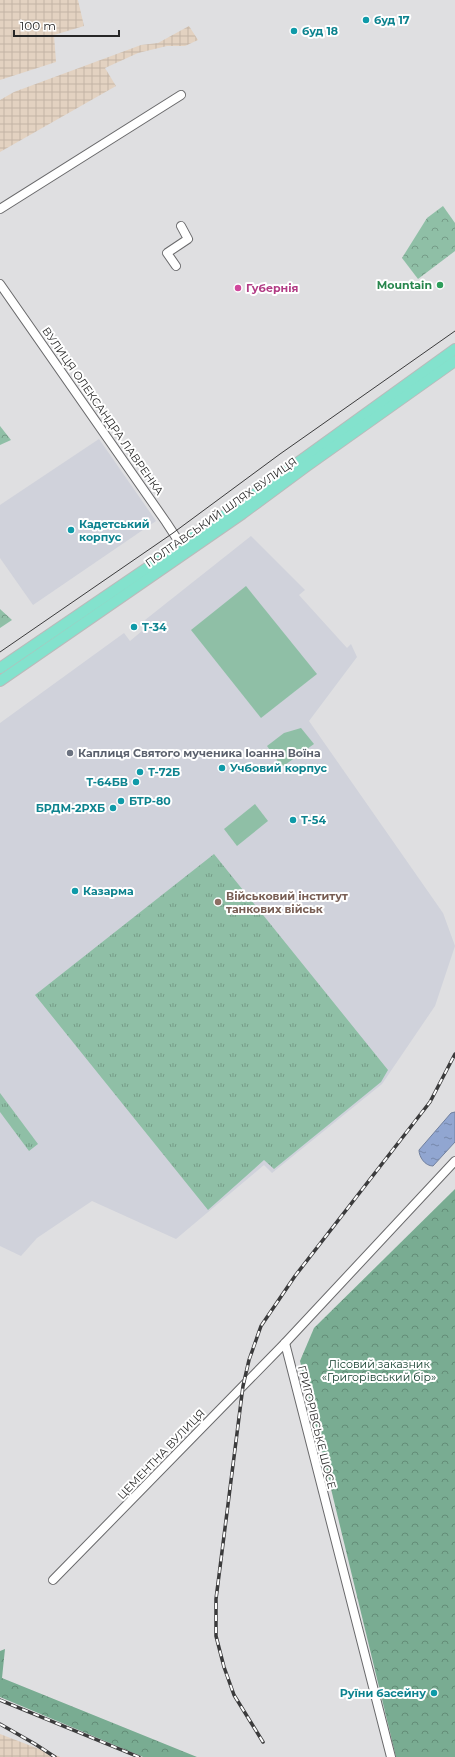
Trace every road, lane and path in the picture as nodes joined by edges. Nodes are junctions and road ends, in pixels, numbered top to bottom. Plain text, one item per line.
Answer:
1 (181, 95) dead end
2 (0, 210) edge
3 (181, 226) dead end
4 (176, 266) dead end
5 (0, 284) edge
6 (455, 349) edge
7 (455, 361) edge
8 (183, 548) junction
9 (0, 668) edge
10 (0, 681) edge
11 (455, 1161) edge
12 (285, 1343) junction
13 (53, 1580) dead end
14 (391, 1757) edge

1 - 2 street
3 - 4 street
5 - 8 street, ВУЛИЦЯ ОЛЕКСАНДРА ЛАВРЕНКА
6 - 8 main road, ПОЛТАВСЬКИЙ ШЛЯХ ВУЛИЦЯ
7 - 8 main road, ПОЛТАВСЬКИЙ ШЛЯХ ВУЛИЦЯ
8 - 9 main road, ПОЛТАВСЬКИЙ ШЛЯХ ВУЛИЦЯ
8 - 10 main road, ПОЛТАВСЬКИЙ ШЛЯХ ВУЛИЦЯ
11 - 12 street
12 - 13 street, ЦЕМЕНТНА ВУЛИЦЯ
12 - 14 street, ГРИГОРІВСЬКЕ ШОСЕ

